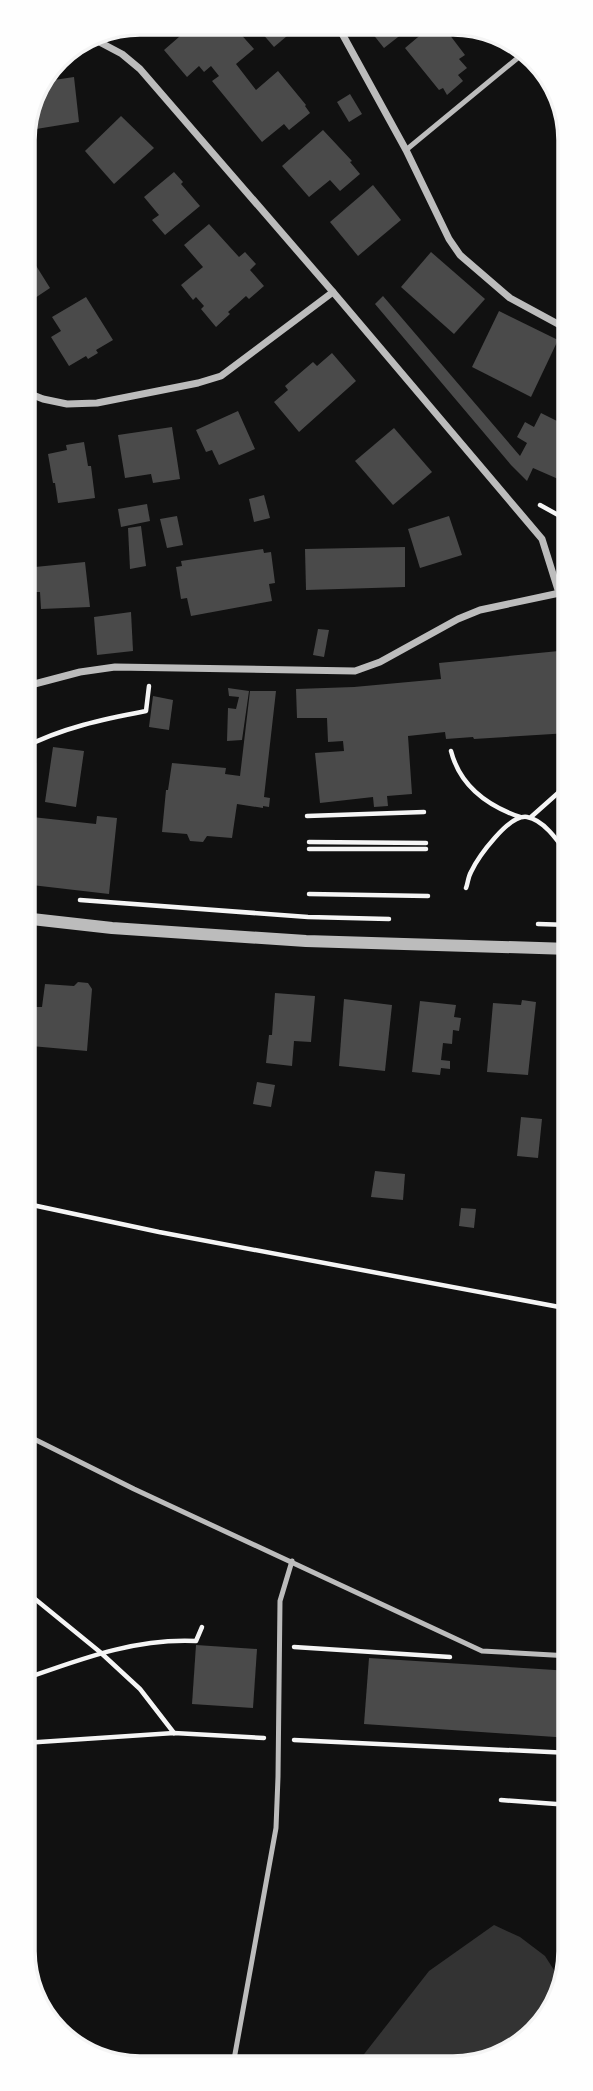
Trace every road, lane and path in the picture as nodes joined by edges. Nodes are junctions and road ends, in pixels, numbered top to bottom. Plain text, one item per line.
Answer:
1 (342, 35) edge
2 (101, 43) edge
3 (518, 58) edge
4 (406, 150) junction
5 (333, 292) junction
6 (558, 324) edge
7 (35, 396) edge
8 (558, 590) edge
9 (558, 593) edge
10 (151, 669) junction
11 (35, 684) edge
12 (35, 741) edge
13 (451, 751) dead end
14 (558, 793) edge
15 (424, 812) dead end
16 (307, 816) dead end
17 (520, 817) junction
18 (531, 817) junction
19 (309, 842) dead end
20 (558, 844) edge
21 (309, 849) dead end
22 (466, 888) dead end
23 (309, 894) dead end
24 (428, 896) dead end
25 (76, 900) dead end
26 (35, 919) edge
27 (402, 920) dead end
28 (531, 924) dead end
29 (558, 925) edge
30 (558, 949) edge
31 (35, 1206) edge
32 (558, 1307) edge
33 (35, 1440) edge
34 (292, 1562) junction
35 (35, 1599) edge
36 (202, 1627) dead end
37 (279, 1646) junction
38 (482, 1651) junction
39 (100, 1652) junction
40 (558, 1655) edge
41 (35, 1675) edge
42 (174, 1733) dead end
43 (500, 1800) dead end
44 (558, 1804) edge
45 (235, 2056) edge

1 - 4 street
2 - 5 street
3 - 4 lane
4 - 6 street
5 - 7 street
5 - 8 street
9 - 10 street
10 - 11 street
10 - 12 path
13 - 17 path
14 - 18 path
15 - 16 path
17 - 18 path
17 - 22 path
18 - 20 path
19 - 21 path
23 - 24 path
25 - 27 path
26 - 30 street
28 - 29 path
31 - 32 path
33 - 34 lane
34 - 37 lane
34 - 38 lane
35 - 39 path
36 - 39 path
37 - 38 path
37 - 45 lane
38 - 40 lane
39 - 41 path
39 - 42 path
43 - 44 path

